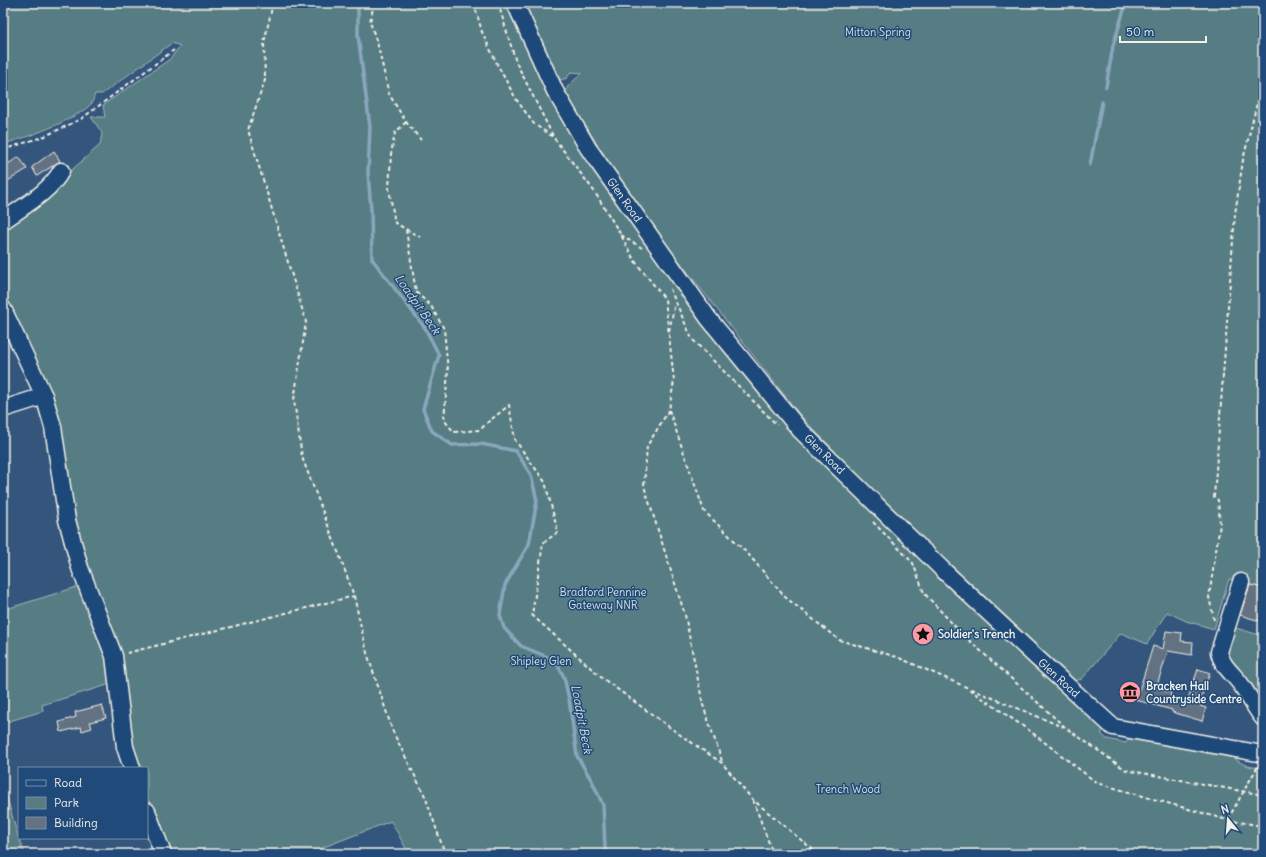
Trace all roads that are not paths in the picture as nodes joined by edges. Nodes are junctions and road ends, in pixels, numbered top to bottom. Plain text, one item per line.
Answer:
1 (515, 3) edge
2 (61, 171) dead end
3 (3, 221) edge
4 (3, 309) edge
5 (44, 396) junction
6 (3, 409) edge
7 (1241, 582) dead end
8 (1263, 718) edge
9 (1261, 759) edge
10 (132, 767) edge
11 (148, 814) edge
12 (163, 854) edge

1 - 9 street, Glen Road
2 - 3 street
4 - 5 street
5 - 6 street
5 - 10 street
7 - 8 street
11 - 12 street

